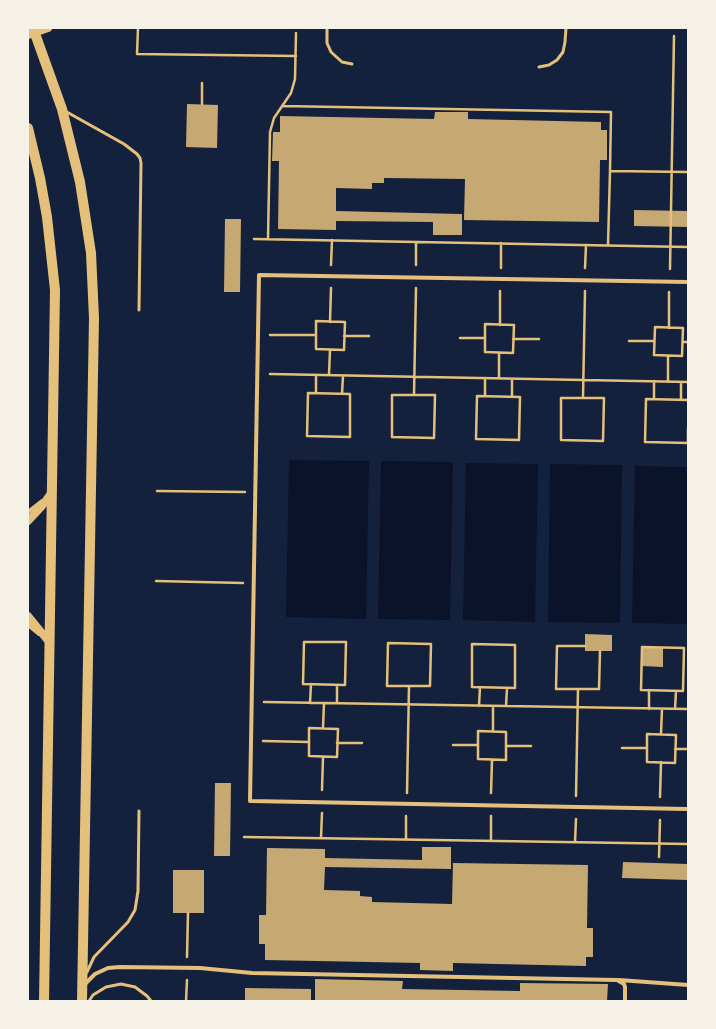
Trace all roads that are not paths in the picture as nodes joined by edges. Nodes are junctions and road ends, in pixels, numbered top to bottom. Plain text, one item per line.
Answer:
1 (48, 28) edge
2 (327, 28) edge
3 (566, 28) edge
4 (32, 31) edge
5 (352, 64) dead end
6 (539, 67) dead end
7 (62, 109) junction
8 (28, 128) edge
9 (688, 282) edge
10 (139, 310) dead end
11 (53, 491) junction
12 (28, 512) edge
13 (28, 521) edge
14 (28, 616) edge
15 (28, 625) edge
16 (50, 644) junction
17 (688, 809) edge
18 (139, 811) dead end
19 (617, 980) junction
20 (688, 985) edge
21 (84, 999) edge
22 (44, 1001) edge
23 (151, 1001) edge
24 (625, 1001) edge

1 - 4 main road
2 - 5 lane
3 - 6 lane
4 - 7 main road
7 - 10 lane
7 - 21 main road
8 - 11 main road
9 - 17 street
11 - 12 street
11 - 13 main road
11 - 16 main road
14 - 16 main road
15 - 16 street
16 - 22 main road
18 - 21 lane
19 - 20 street
19 - 21 street
19 - 24 street
21 - 23 lane

